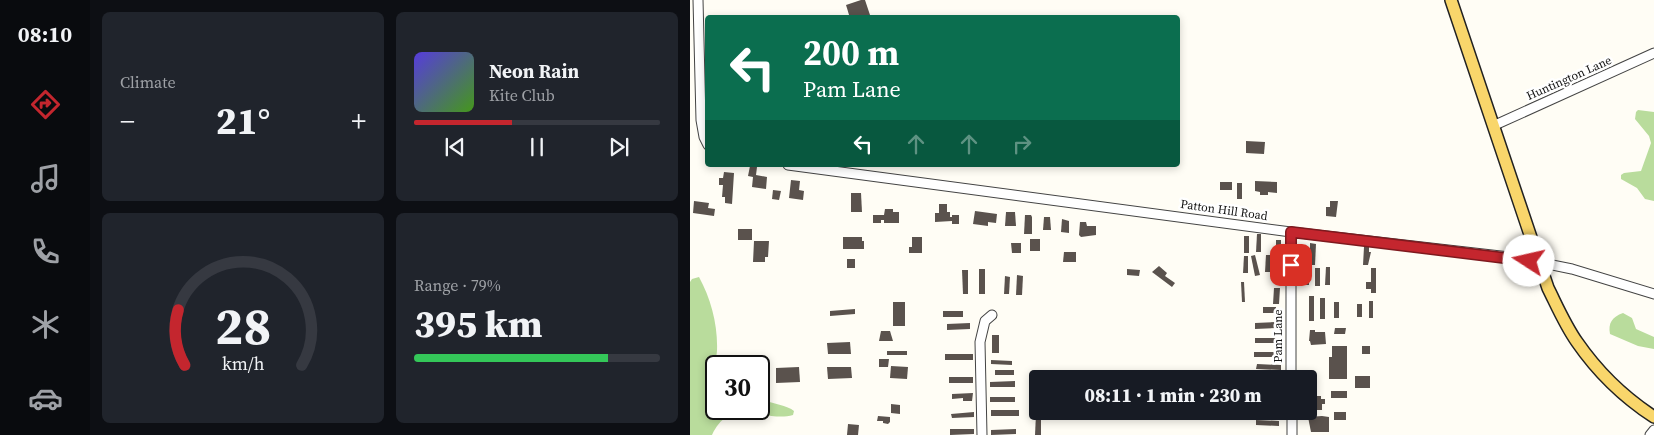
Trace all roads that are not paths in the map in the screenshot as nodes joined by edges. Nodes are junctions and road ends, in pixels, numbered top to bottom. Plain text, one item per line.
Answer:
1 (698, 0) edge
2 (1451, 0) edge
3 (1654, 53) edge
4 (1494, 125) junction
5 (705, 134) edge
6 (803, 167) edge
7 (1291, 232) junction
8 (1541, 264) junction
9 (1654, 294) edge
10 (992, 315) dead end
11 (1291, 370) edge
12 (1654, 417) edge
13 (1292, 420) edge
14 (1654, 430) edge
15 (982, 435) edge
16 (1292, 435) edge
17 (1650, 435) edge

1 - 5 street
2 - 4 main road
3 - 4 street, Huntington Lane
4 - 8 main road
6 - 7 street, Patton Hill Road
7 - 8 street, Patton Hill Road
7 - 11 street, Pam Lane
8 - 9 street, Patton Hill Road
8 - 12 main road
10 - 15 street
13 - 16 street
14 - 17 street

